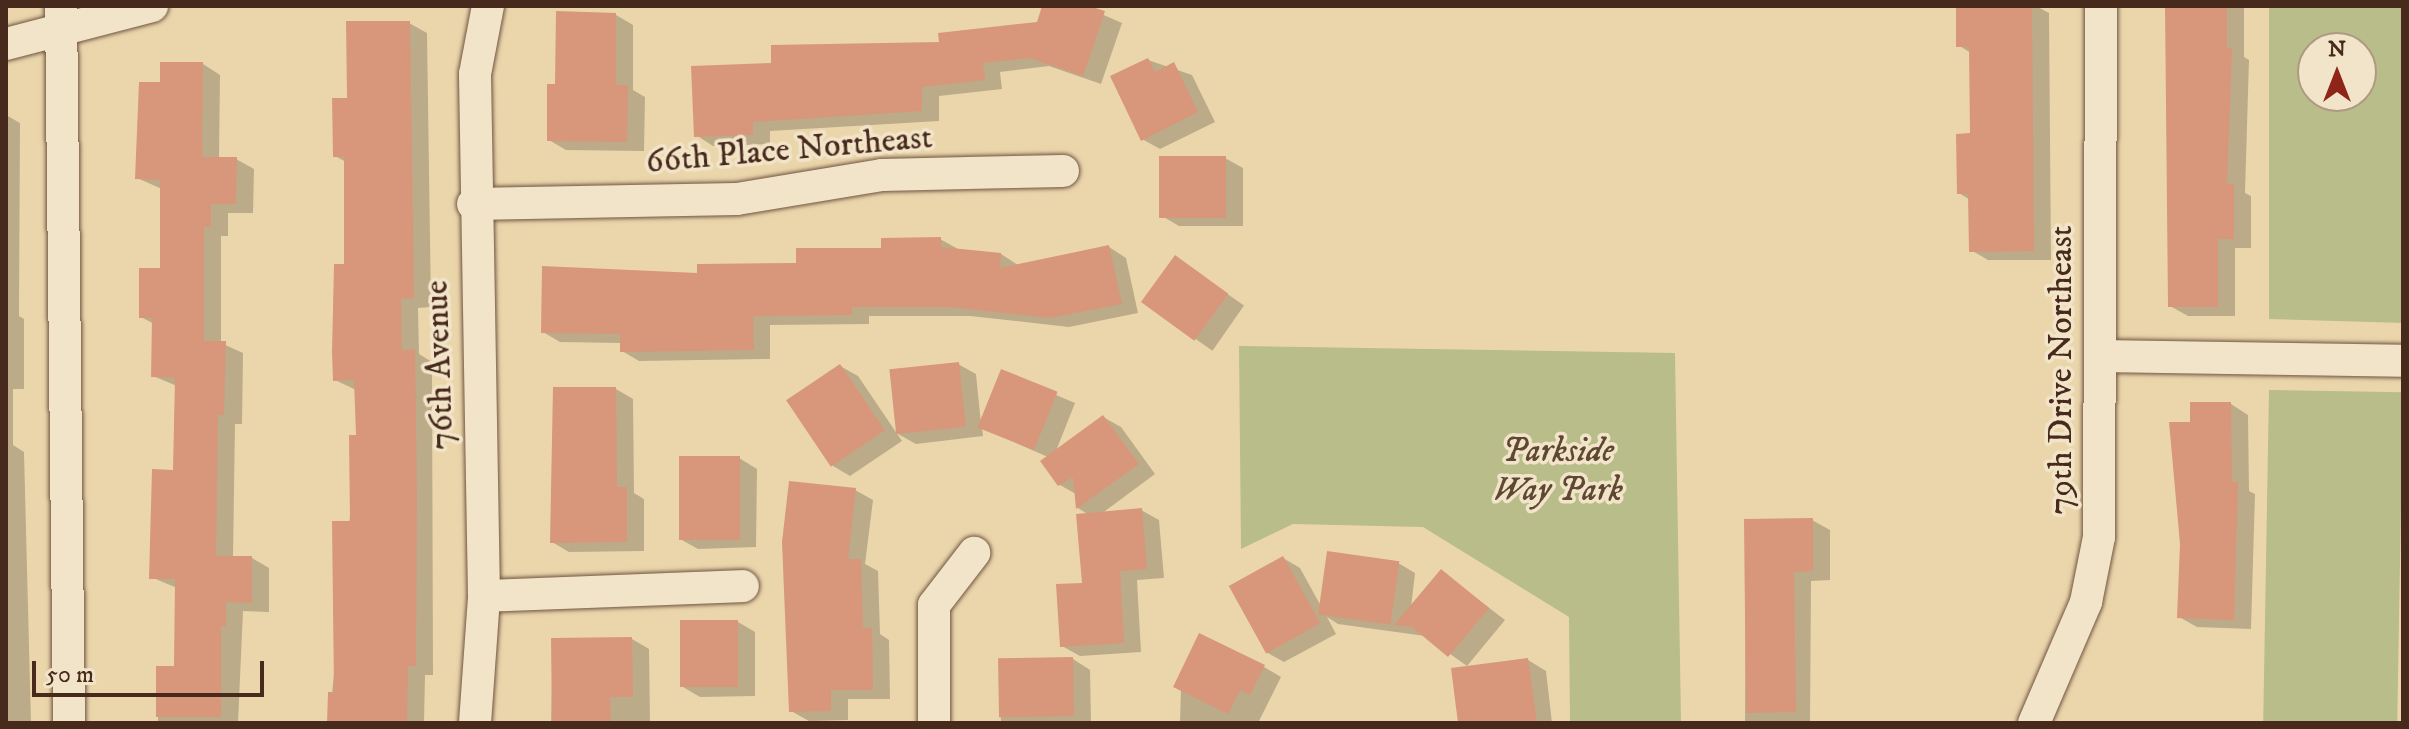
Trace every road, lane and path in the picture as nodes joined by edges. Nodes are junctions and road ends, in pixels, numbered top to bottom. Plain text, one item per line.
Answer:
1 (152, 6) edge
2 (488, 6) edge
3 (2101, 6) edge
4 (61, 18) edge
5 (6, 44) edge
6 (1063, 171) dead end
7 (473, 204) junction
8 (2100, 356) junction
9 (2403, 361) edge
10 (974, 553) dead end
11 (743, 586) dead end
12 (484, 596) junction
13 (69, 723) edge
14 (475, 723) edge
15 (934, 723) edge
16 (2034, 723) edge

1 - 4 street
2 - 7 street, 76th Avenue
3 - 8 street, 79th Drive Northeast
4 - 5 street
4 - 13 street
6 - 7 street, 66th Place Northeast
7 - 12 street, 76th Avenue
8 - 9 street
8 - 16 street, 79th Drive Northeast
10 - 15 street
11 - 12 street
12 - 14 street, 76th Avenue

